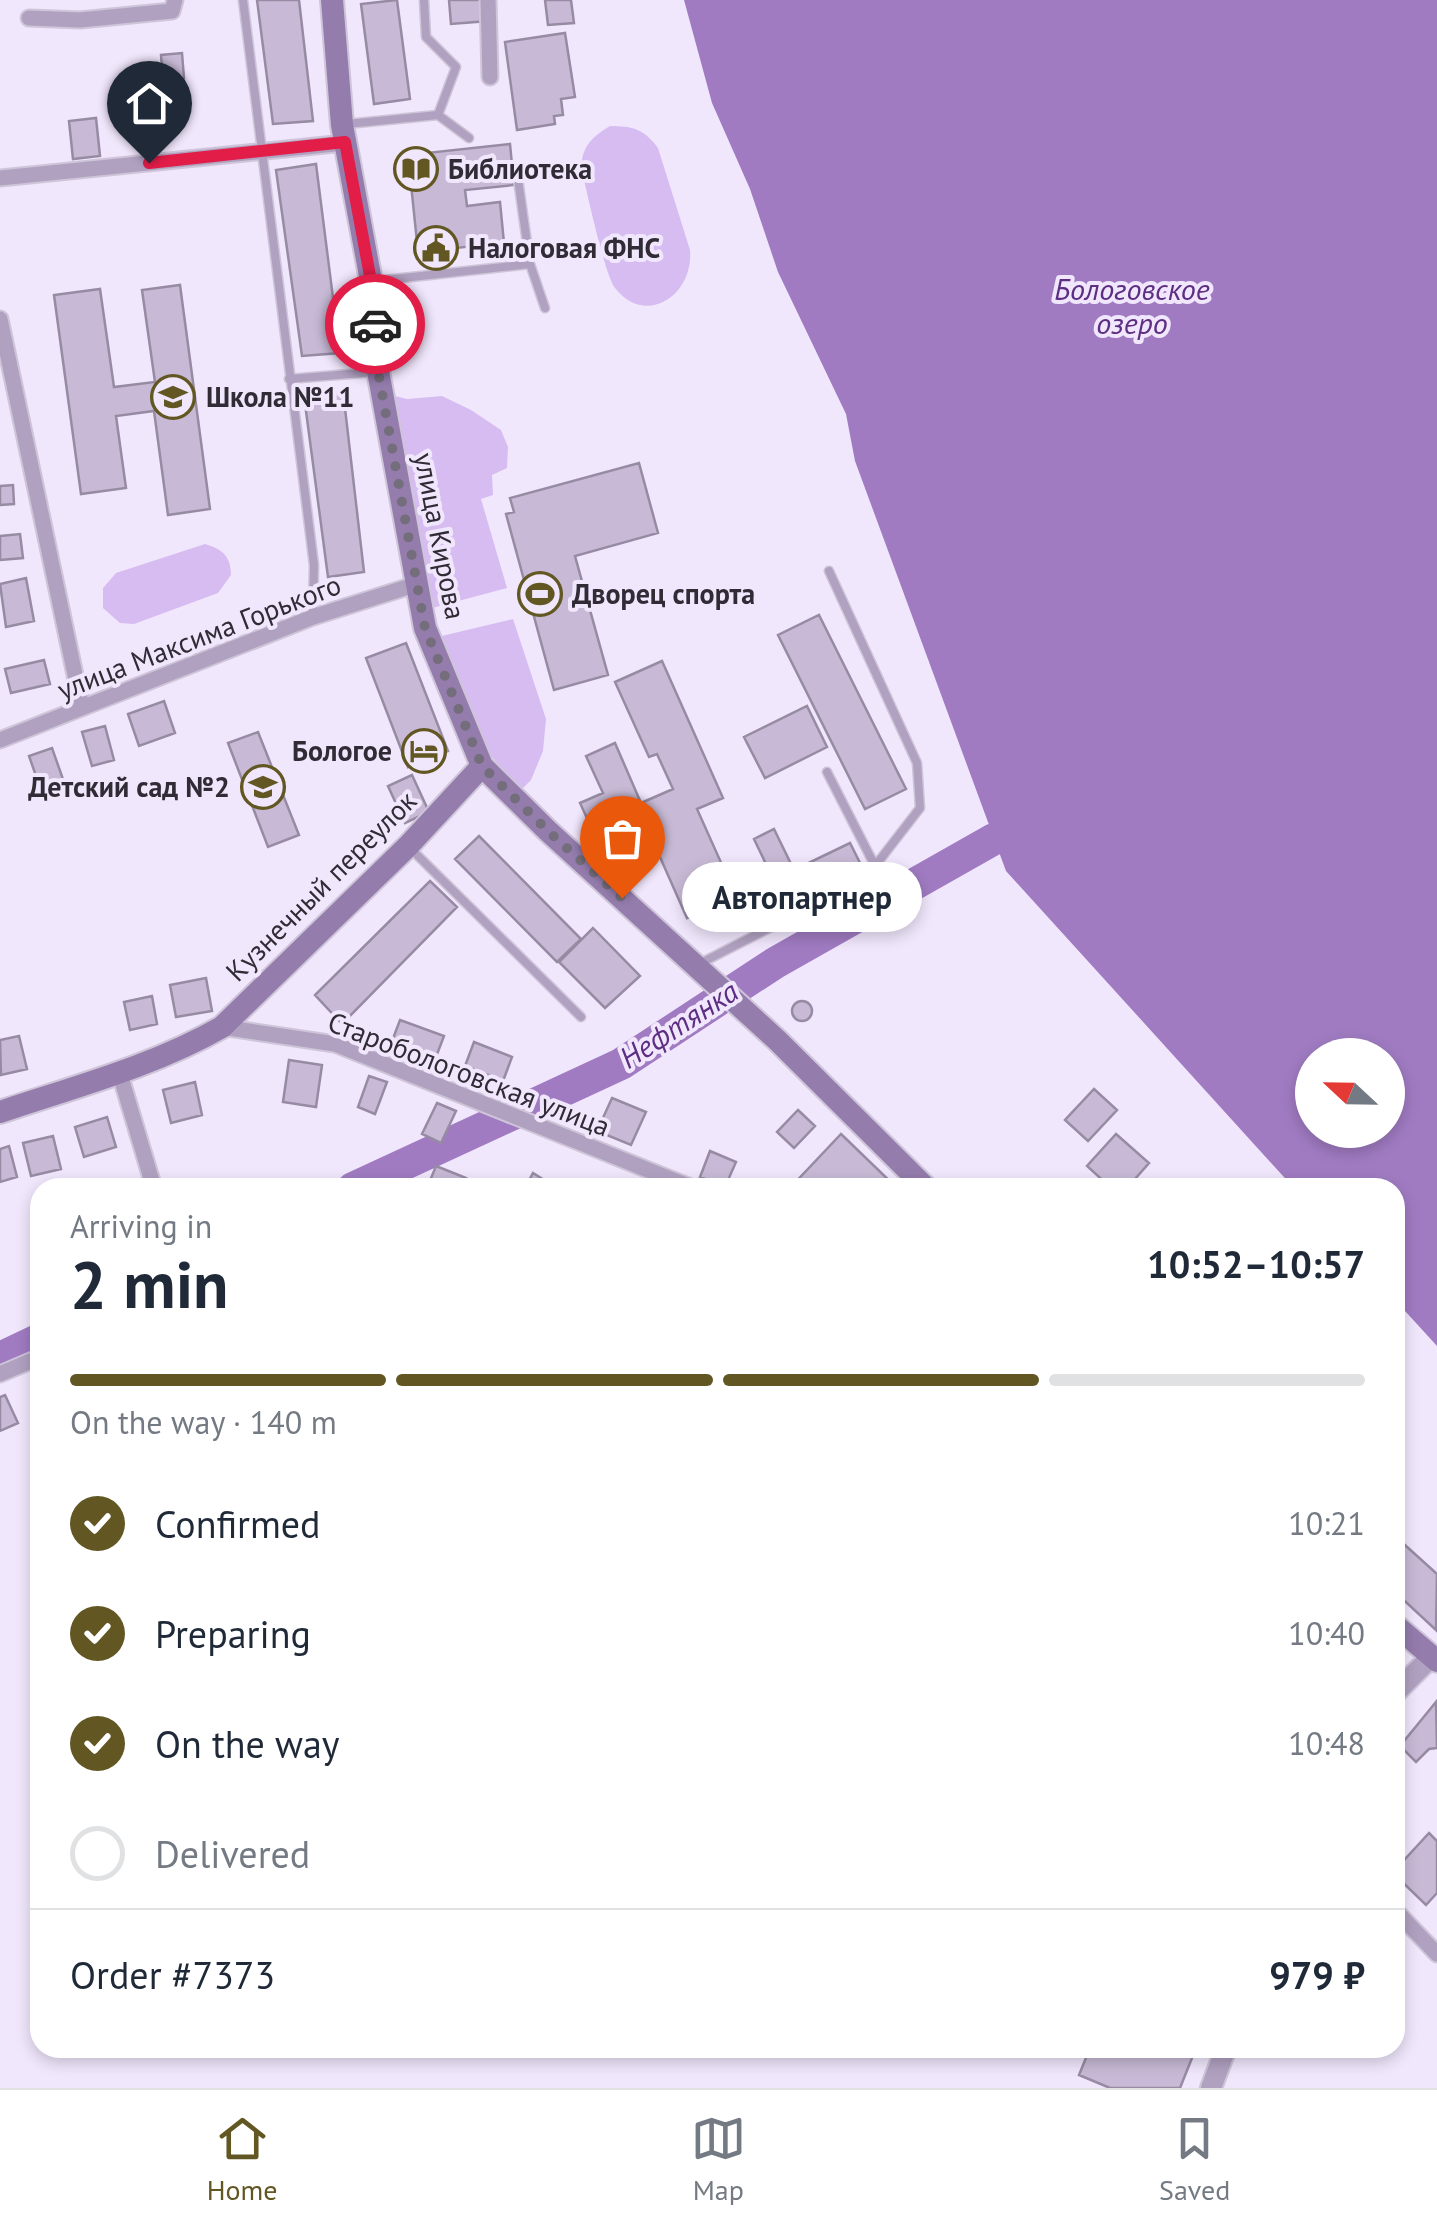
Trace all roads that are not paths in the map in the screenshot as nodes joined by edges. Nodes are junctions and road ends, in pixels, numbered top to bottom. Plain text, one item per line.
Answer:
1 (175, 0) edge
2 (243, 0) edge
3 (332, 0) edge
4 (424, 0) edge
5 (488, 0) edge
6 (29, 18) dead end
7 (490, 77) dead end
8 (438, 115) junction
9 (344, 134) junction
10 (469, 138) dead end
11 (261, 152) junction
12 (0, 178) edge
13 (518, 179) dead end
14 (530, 264) junction
15 (371, 281) junction
16 (545, 308) dead end
17 (0, 319) edge
18 (378, 371) junction
19 (290, 379) junction
20 (828, 571) dead end
21 (417, 584) junction
22 (314, 617) junction
23 (82, 708) junction
24 (0, 740) edge
25 (482, 766) junction
26 (827, 772) dead end
27 (408, 846) junction
28 (876, 866) junction
29 (706, 973) junction
30 (580, 1017) dead end
31 (222, 1027) junction
32 (119, 1071) junction
33 (0, 1112) edge
34 (151, 1178) edge
35 (668, 1178) edge
36 (916, 1178) edge
37 (30, 1361) edge
38 (0, 1374) edge
39 (1405, 1634) edge
40 (1434, 1659) edge
41 (1405, 1684) edge
42 (1405, 1920) edge
43 (1437, 1954) edge
44 (1222, 2058) edge
45 (1212, 2088) edge

1 - 6 street
2 - 11 lane
3 - 9 main road, улица Кирова
4 - 8 lane
5 - 7 street
8 - 9 lane
8 - 10 lane
9 - 11 street
9 - 15 main road, улица Кирова
11 - 12 street
11 - 19 lane
13 - 14 lane
14 - 15 lane
14 - 16 lane
15 - 18 main road, улица Кирова
17 - 23 street
18 - 19 lane
18 - 21 main road, улица Кирова
19 - 22 lane
20 - 28 lane
21 - 22 street, улица Максима Горького
21 - 25 main road, улица Кирова
22 - 23 street, улица Максима Горького
23 - 24 street, улица Максима Горького
25 - 27 main road, Кузнечный переулок
25 - 29 main road, улица Кирова
26 - 28 lane
27 - 30 lane
27 - 31 main road, Кузнечный переулок
28 - 29 lane
29 - 36 main road, улица Кирова
31 - 32 main road, Кузнечный переулок
31 - 35 street, Старобологовская улица
32 - 33 main road, Кузнечный переулок
32 - 34 street
37 - 38 street
39 - 40 main road
40 - 41 street
42 - 43 street
44 - 45 street

